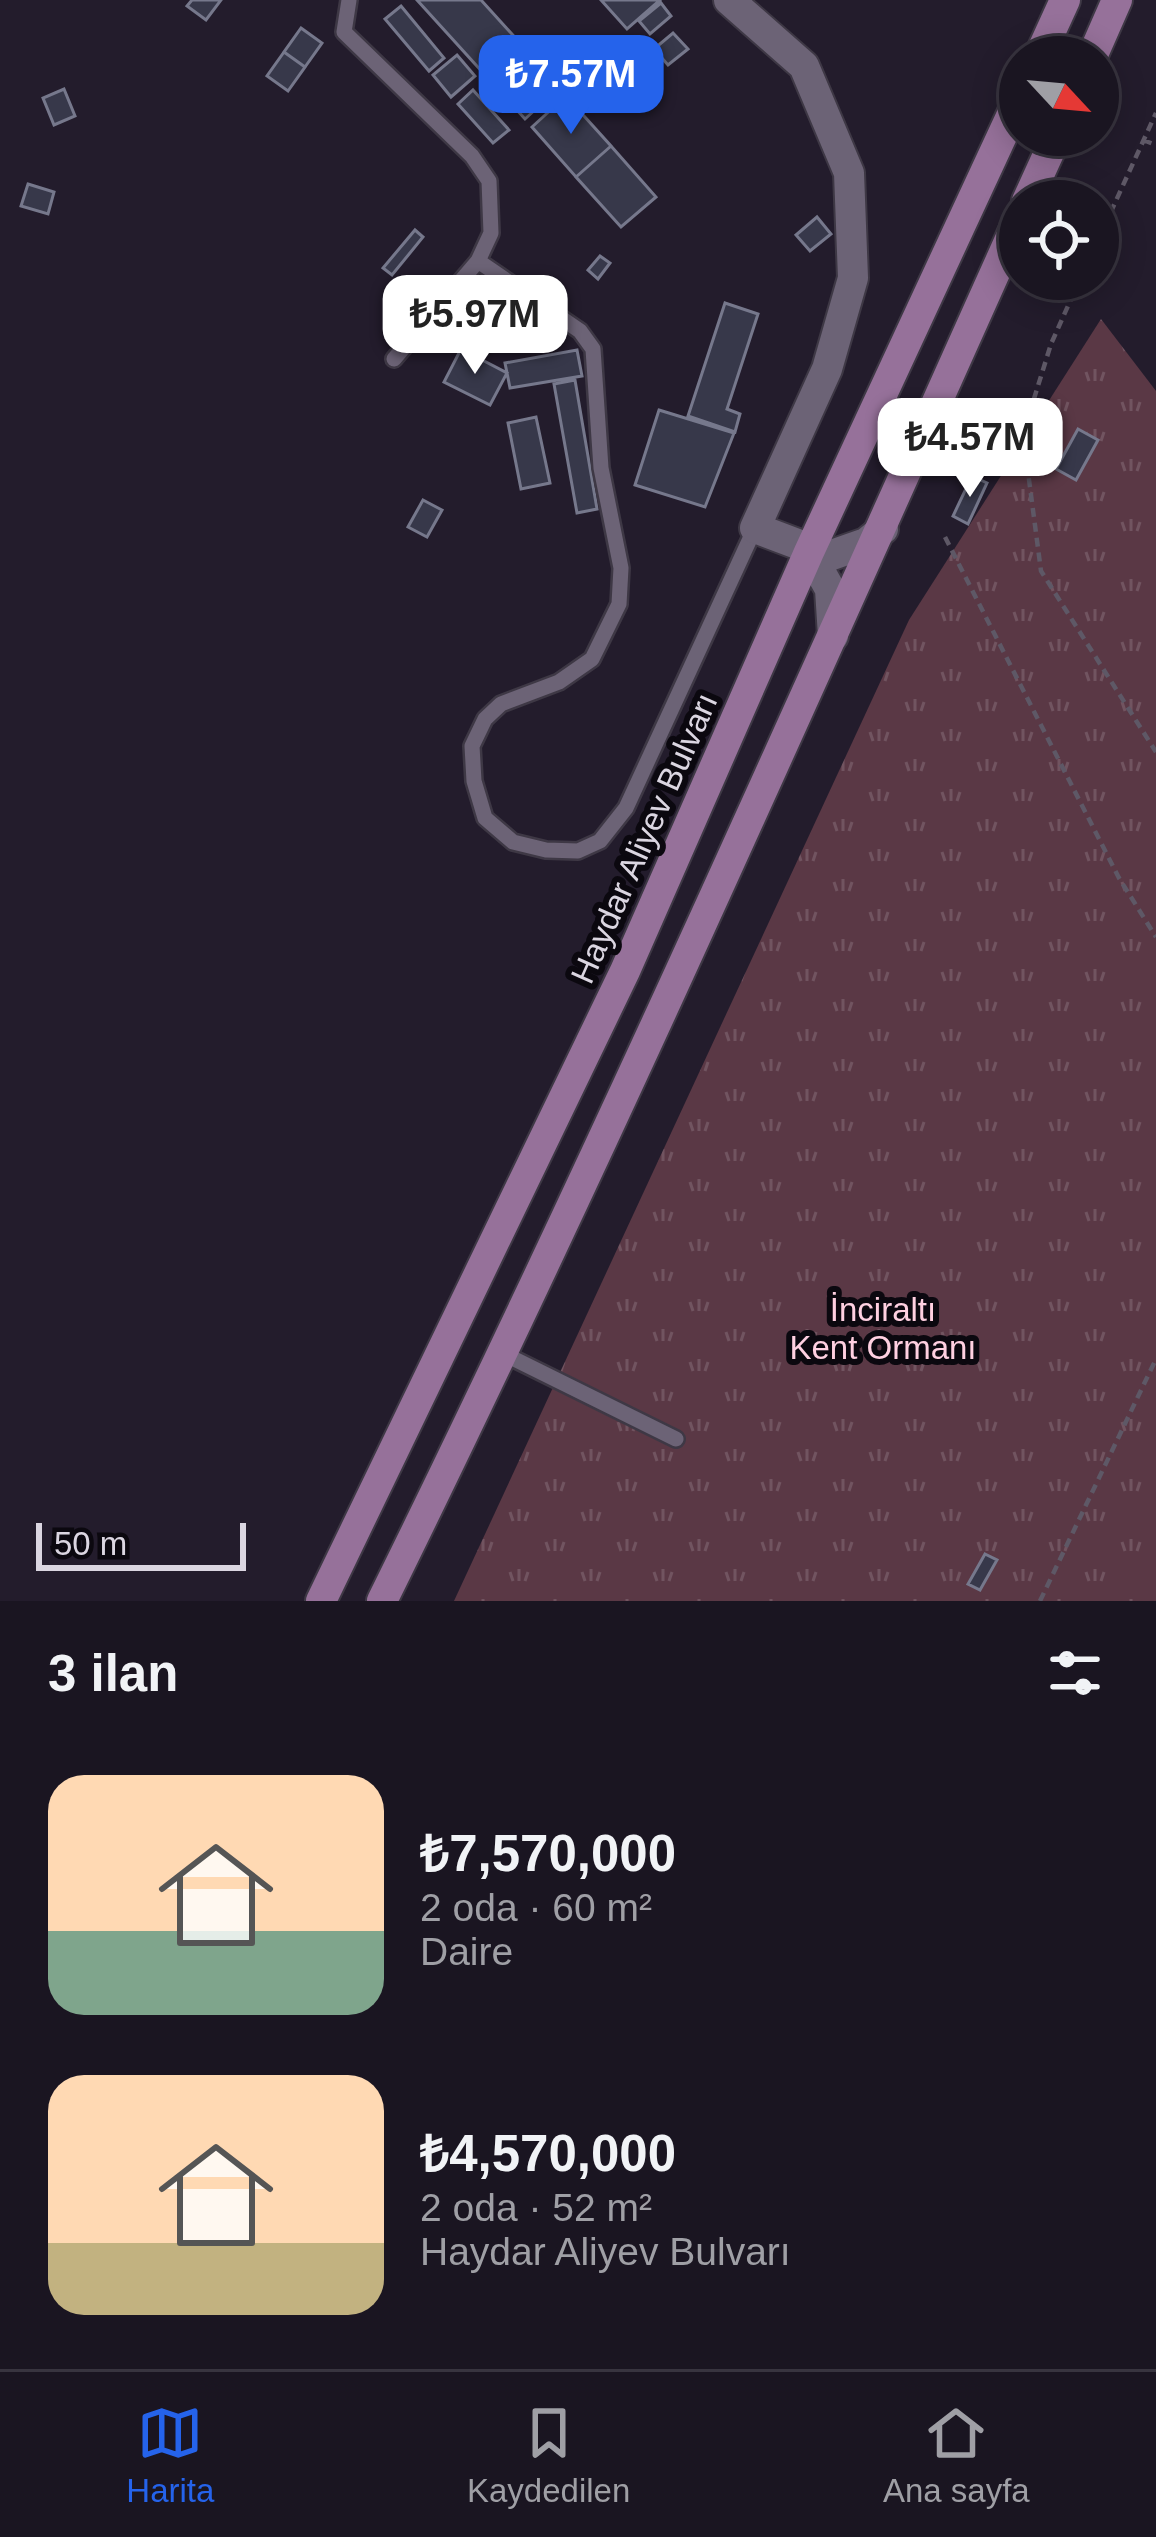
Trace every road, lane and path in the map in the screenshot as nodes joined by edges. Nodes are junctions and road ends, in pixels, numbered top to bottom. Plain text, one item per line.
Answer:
1 (349, 0) edge
2 (729, 0) edge
3 (1065, 0) edge
4 (1118, 0) edge
5 (1049, 36) edge
6 (1102, 36) edge
7 (1156, 112) edge
8 (1143, 140) junction
9 (999, 143) edge
10 (1156, 145) edge
11 (1119, 193) edge
12 (478, 261) junction
13 (999, 265) edge
14 (1071, 300) edge
15 (394, 359) dead end
16 (755, 528) junction
17 (883, 530) junction
18 (945, 537) dead end
19 (809, 552) junction
20 (833, 639) junction
21 (1156, 752) edge
22 (1156, 937) edge
23 (455, 1328) junction
24 (504, 1354) junction
25 (1156, 1359) edge
26 (676, 1438) dead end
27 (321, 1601) edge
28 (382, 1601) edge
29 (1040, 1601) edge

1 - 12 lane
2 - 16 street
3 - 5 main road
4 - 6 main road
7 - 8 path
8 - 10 path
8 - 11 path
9 - 19 main road, Haydar Aliyev Bulvarı
12 - 15 lane
12 - 16 lane
13 - 17 main road
14 - 21 path
16 - 19 street
17 - 19 street
17 - 20 main road
18 - 22 path
19 - 20 street
19 - 23 main road, Haydar Aliyev Bulvarı
20 - 24 main road
23 - 24 main road
23 - 27 main road, Haydar Aliyev Bulvarı
24 - 26 lane
24 - 28 main road
25 - 29 path

